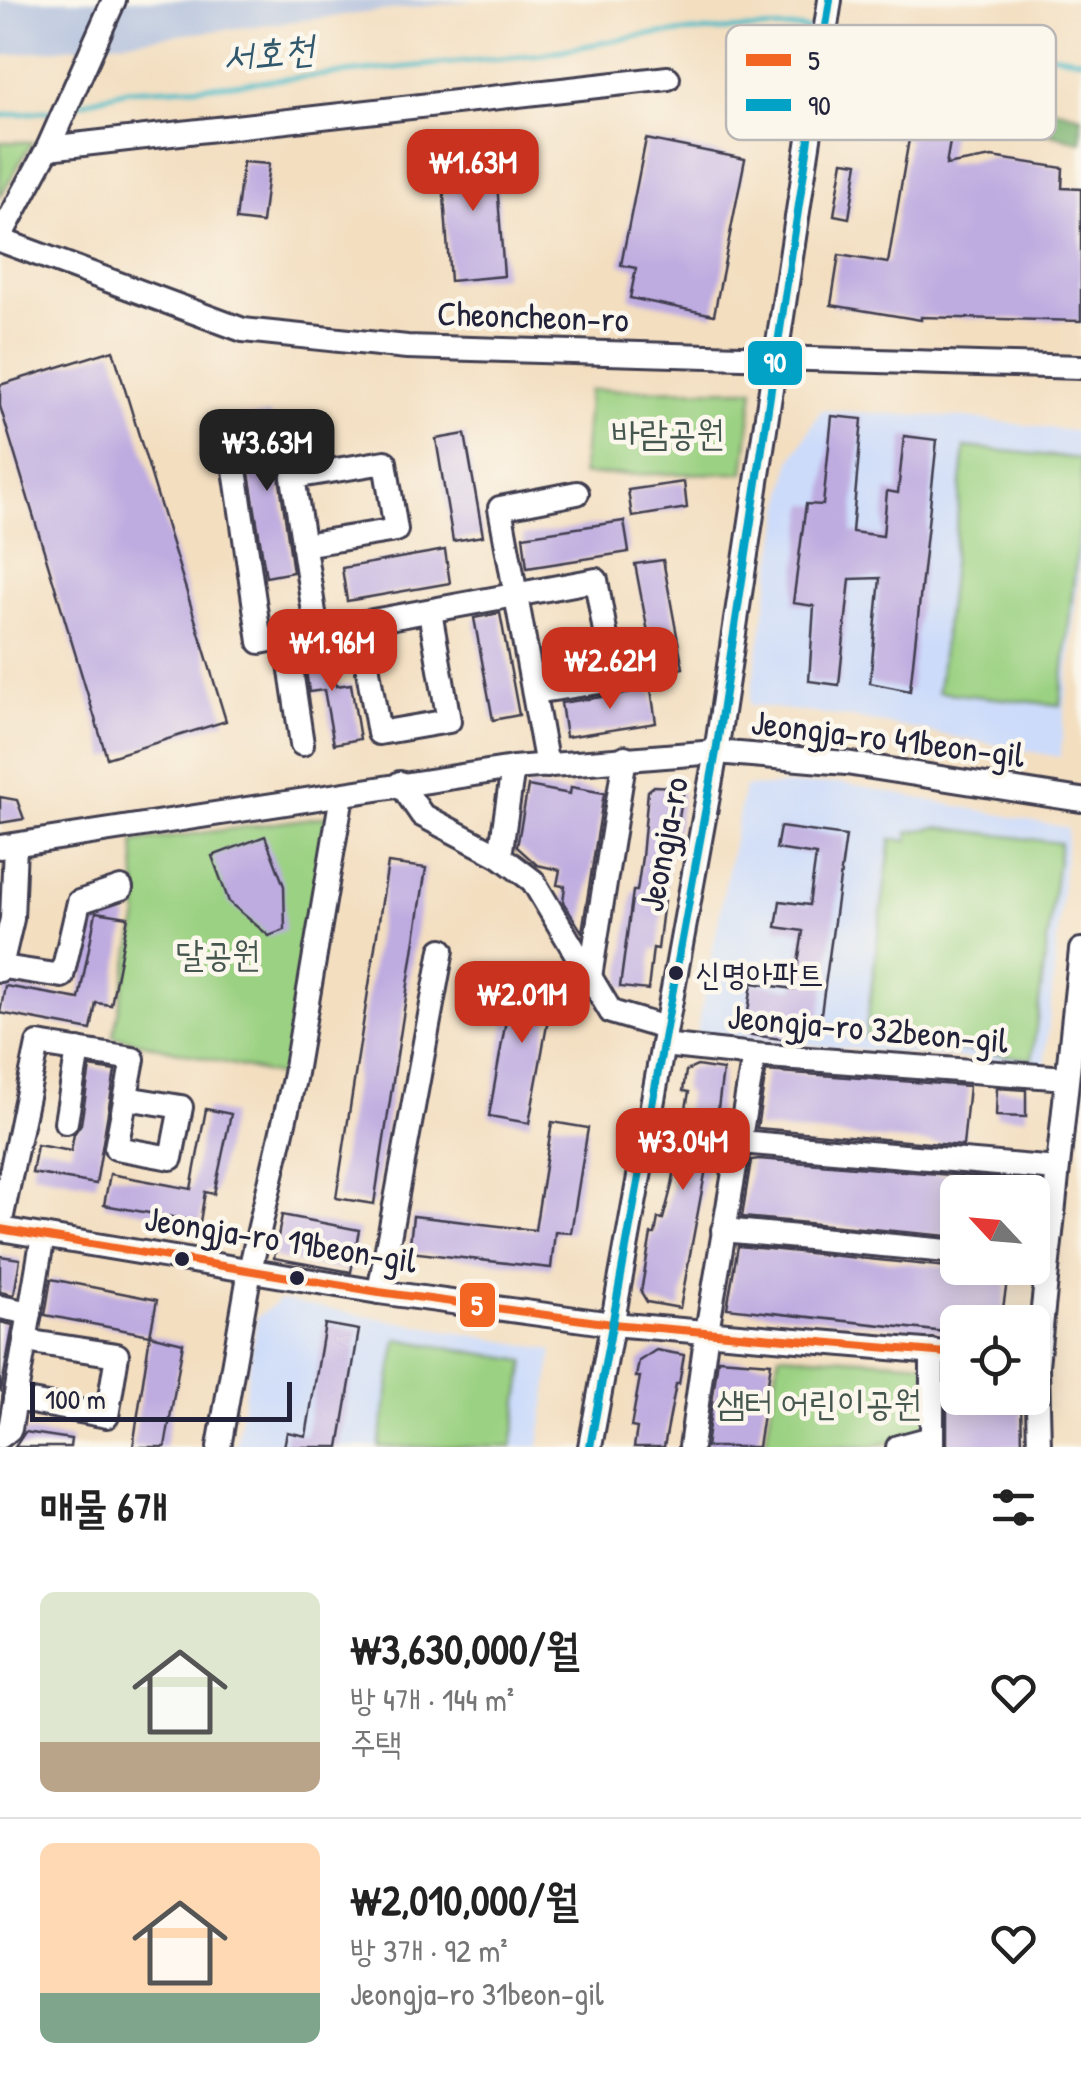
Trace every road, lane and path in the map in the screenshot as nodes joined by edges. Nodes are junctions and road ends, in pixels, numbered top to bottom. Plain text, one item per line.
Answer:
1 (114, 0) edge
2 (830, 0) edge
3 (826, 25) edge
4 (668, 78) dead end
5 (809, 140) edge
6 (48, 148) junction
7 (0, 239) edge
8 (776, 359) junction
9 (1081, 367) edge
10 (230, 435) dead end
11 (577, 494) dead end
12 (303, 545) junction
13 (516, 597) junction
14 (430, 612) junction
15 (360, 624) junction
16 (316, 632) junction
17 (286, 637) junction
18 (607, 643) dead end
19 (626, 678) dead end
20 (534, 692) junction
21 (302, 744) dead end
22 (716, 752) junction
23 (625, 757) junction
24 (547, 766) junction
25 (514, 768) junction
26 (400, 784) junction
27 (342, 794) junction
28 (1074, 798) edge
29 (8, 846) edge
30 (500, 856) junction
31 (121, 888) dead end
32 (442, 950) dead end
33 (1081, 950) edge
34 (1, 968) edge
35 (590, 977) junction
36 (664, 1037) junction
37 (78, 1050) junction
38 (754, 1056) junction
39 (1067, 1078) junction
40 (126, 1098) dead end
41 (66, 1122) dead end
42 (740, 1142) junction
43 (8, 1145) edge
44 (1057, 1170) junction
45 (1050, 1207) edge
46 (0, 1227) edge
47 (724, 1230) junction
48 (44, 1236) junction
49 (940, 1250) edge
50 (250, 1270) junction
51 (380, 1292) junction
52 (0, 1308) edge
53 (30, 1313) junction
54 (612, 1324) junction
55 (706, 1331) junction
56 (25, 1341) junction
57 (932, 1351) junction
58 (940, 1352) edge
59 (16, 1400) junction
60 (1037, 1415) edge
61 (0, 1438) edge
62 (932, 1442) edge
63 (219, 1447) edge
64 (590, 1447) edge
65 (691, 1447) edge
66 (898, 1447) edge
67 (1039, 1447) edge

1 - 6 street
2 - 3 street, Jeongja-ro
4 - 6 street
5 - 8 street, Jeongja-ro
6 - 7 street
7 - 8 street, Cheoncheon-ro
8 - 9 street, Cheoncheon-ro
8 - 22 street, Jeongja-ro
10 - 17 street
11 - 13 street
12 - 12 street
12 - 16 street
13 - 14 street
13 - 18 street
13 - 20 street
14 - 15 street
14 - 15 street
15 - 16 street
16 - 17 street
17 - 21 street
19 - 20 street
20 - 24 street
22 - 23 street, Jeongja-ro 41beon-gil
22 - 28 street, Jeongja-ro 41beon-gil
22 - 36 street, Jeongja-ro
23 - 24 street, Jeongja-ro 41beon-gil
23 - 35 street
24 - 25 street, Jeongja-ro 41beon-gil
25 - 26 street, Jeongja-ro 41beon-gil
25 - 30 street
26 - 27 street, Jeongja-ro 41beon-gil
26 - 30 street, Jeongja-ro 32beon-gil
27 - 29 street, Jeongja-ro 41beon-gil
27 - 50 street
29 - 34 street
30 - 35 street, Jeongja-ro 32beon-gil
31 - 34 street
32 - 51 street
33 - 39 street
35 - 36 street, Jeongja-ro 32beon-gil
36 - 38 street, Jeongja-ro 32beon-gil
36 - 54 street, Jeongja-ro
37 - 40 street
37 - 41 street
37 - 43 street
38 - 39 street, Jeongja-ro 32beon-gil
38 - 42 street
39 - 44 street
42 - 44 street
42 - 47 street
43 - 46 street
44 - 45 street
46 - 48 street, Jeongja-ro 19beon-gil
47 - 49 street
47 - 55 street
48 - 50 street, Jeongja-ro 19beon-gil
48 - 53 street
50 - 51 street, Jeongja-ro 19beon-gil
50 - 63 street
51 - 54 street, Jeongja-ro 19beon-gil
52 - 53 street
53 - 56 street
54 - 55 street, Jeongja-ro 19beon-gil
54 - 64 street, Jeongja-ro
55 - 57 street, Jeongja-ro 19beon-gil
55 - 65 street
56 - 59 street
56 - 59 street
57 - 58 street, Jeongja-ro 19beon-gil
57 - 62 street
59 - 61 street
60 - 67 street
62 - 66 street

